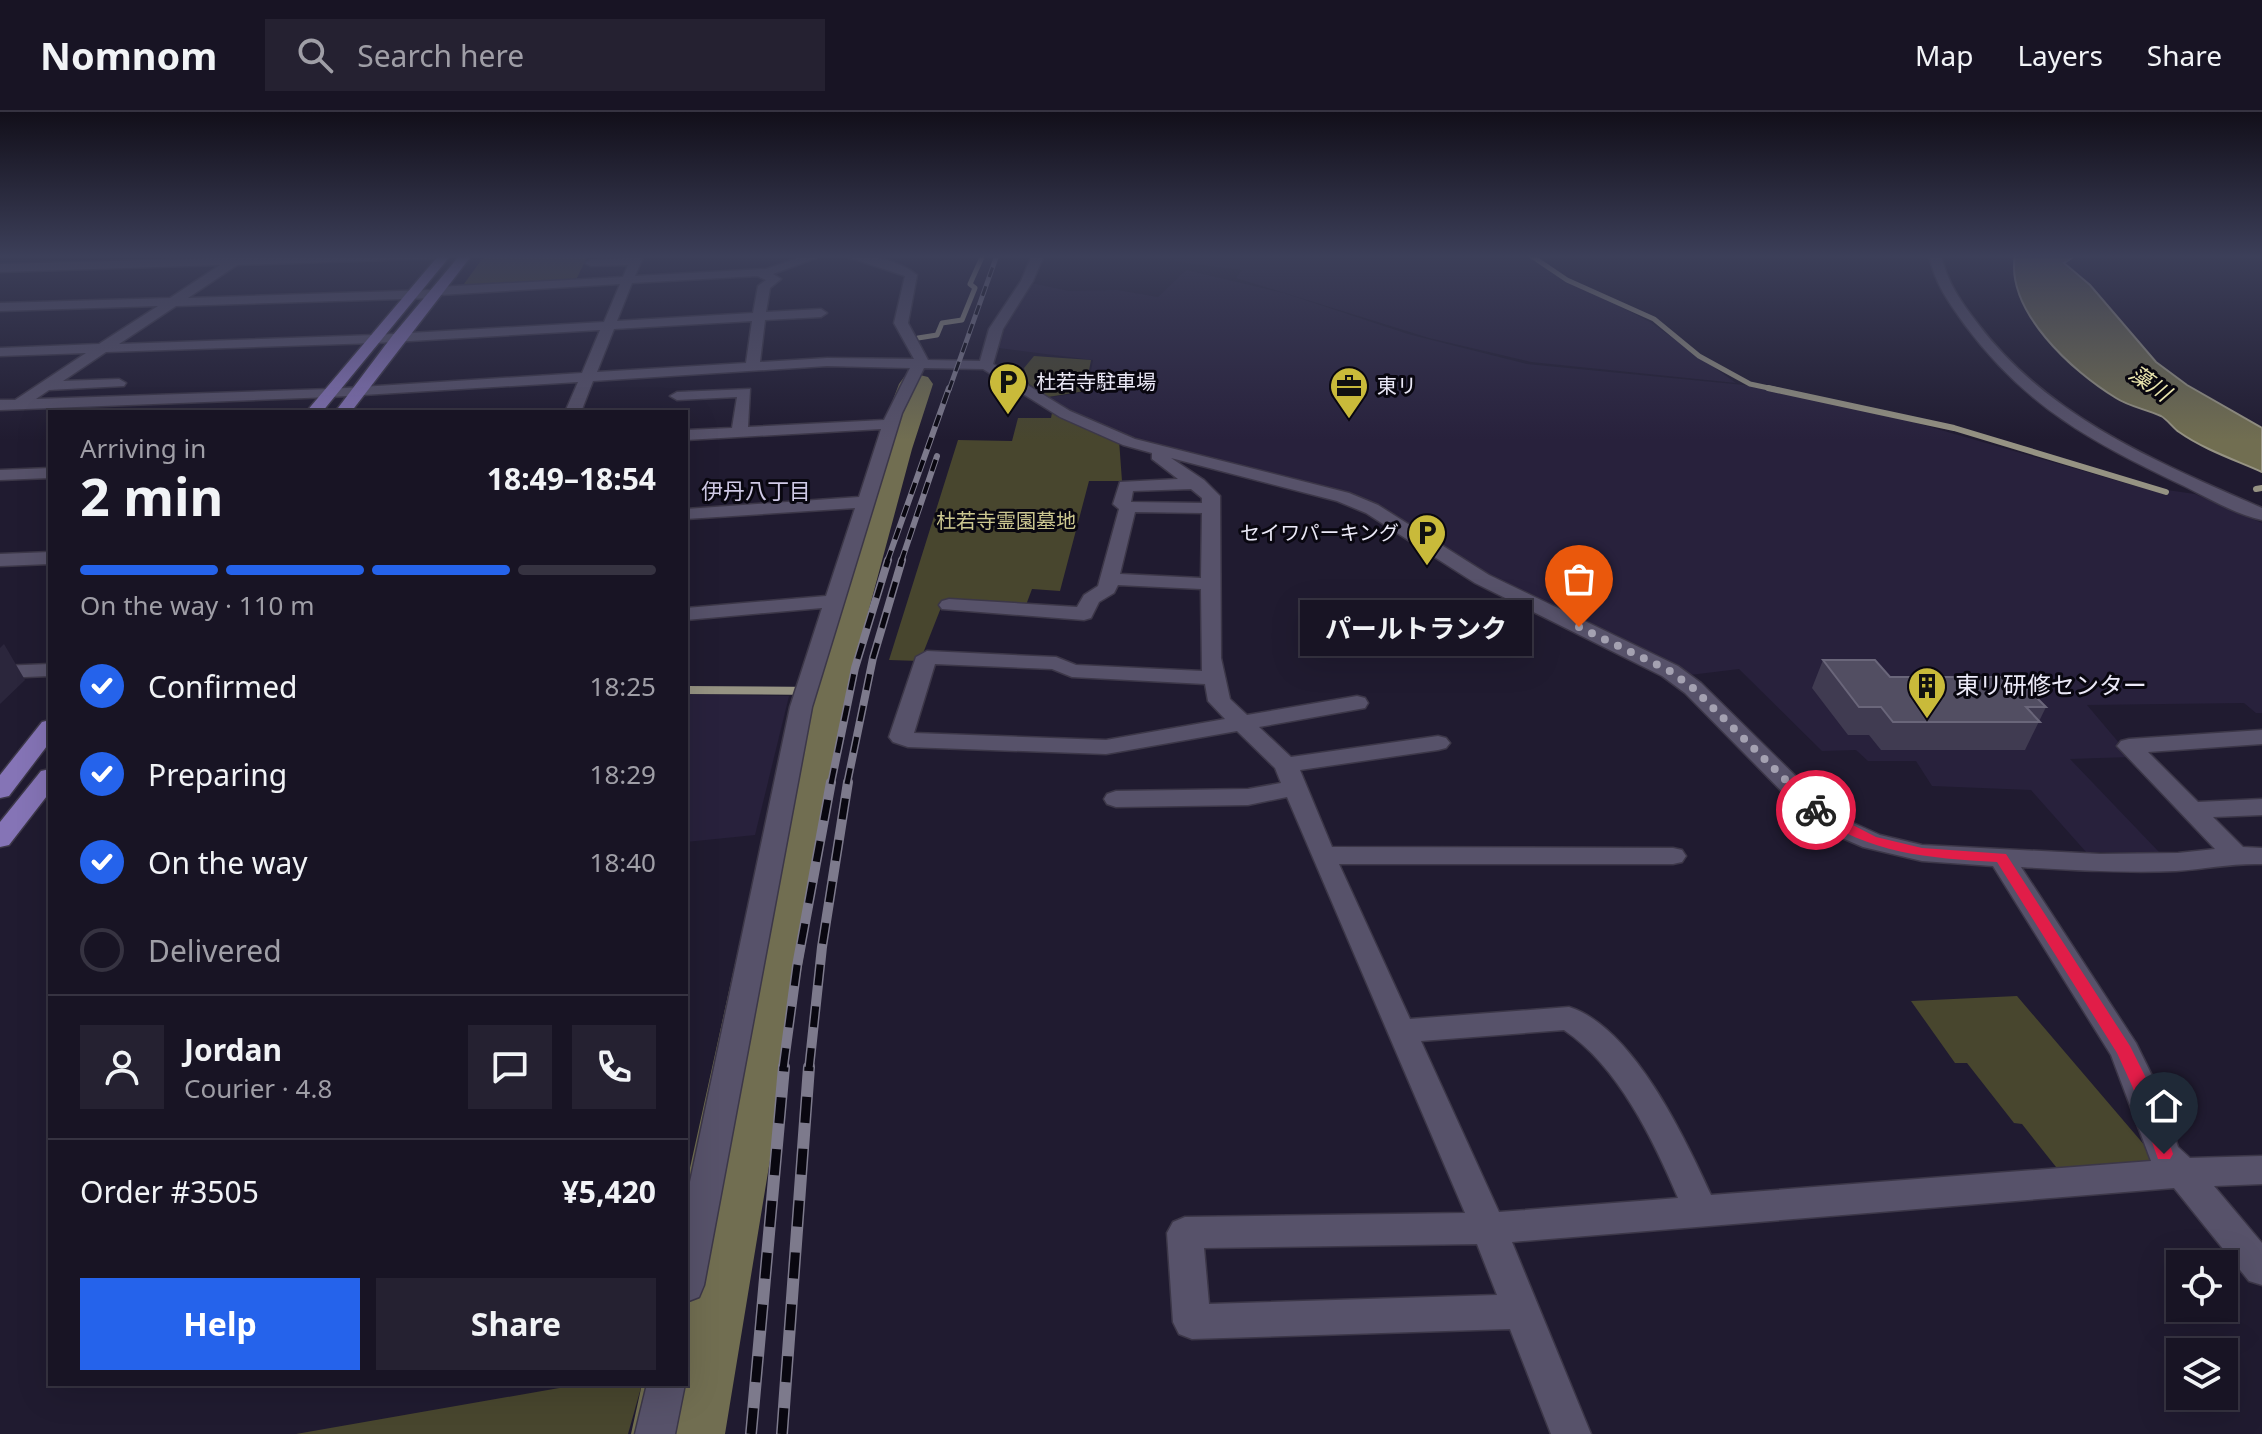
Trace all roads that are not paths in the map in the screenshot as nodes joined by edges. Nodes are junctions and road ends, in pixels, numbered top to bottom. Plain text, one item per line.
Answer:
1 (47, 317) edge
2 (151, 317) edge
3 (394, 317) edge
4 (415, 317) edge
5 (613, 317) edge
6 (760, 317) junction
7 (765, 317) edge
8 (902, 317) edge
9 (1004, 317) edge
10 (1965, 317) edge
11 (38, 322) dead end
12 (408, 325) junction
13 (609, 326) junction
14 (475, 333) junction
15 (398, 338) junction
16 (375, 339) junction
17 (187, 345) junction
18 (103, 348) junction
19 (0, 352) edge
20 (167, 359) dead end
21 (916, 364) junction
22 (986, 365) junction
23 (752, 367) junction
24 (683, 371) junction
25 (587, 377) junction
26 (119, 383) dead end
27 (46, 386) junction
28 (359, 391) junction
29 (330, 393) junction
30 (677, 396) junction
31 (17, 404) junction
32 (0, 405) edge
33 (316, 410) edge
34 (345, 410) edge
35 (574, 410) edge
36 (674, 410) edge
37 (0, 416) edge
38 (890, 424) junction
39 (739, 432) junction
40 (688, 435) edge
41 (1150, 449) junction
42 (48, 473) edge
43 (0, 475) edge
44 (1198, 484) junction
45 (866, 502) junction
46 (1128, 507) junction
47 (1211, 508) junction
48 (688, 514) edge
49 (2262, 515) edge
50 (48, 558) edge
51 (0, 560) edge
52 (1110, 579) junction
53 (1209, 584) junction
54 (835, 601) junction
55 (949, 605) dead end
56 (688, 614) edge
57 (48, 670) edge
58 (0, 672) edge
59 (1216, 678) junction
60 (1357, 703) dead end
61 (1241, 722) junction
62 (48, 730) edge
63 (2262, 737) edge
64 (1438, 743) dead end
65 (1291, 777) junction
66 (48, 778) edge
67 (0, 791) edge
68 (1116, 799) dead end
69 (2262, 807) edge
70 (2191, 810) junction
71 (8, 818) edge
72 (0, 839) edge
73 (1323, 855) junction
74 (2236, 855) junction
75 (1673, 856) dead end
76 (2262, 856) edge
77 (2001, 857) junction
78 (1401, 1031) junction
79 (2262, 1170) edge
80 (2182, 1173) junction
81 (1701, 1211) junction
82 (1489, 1228) junction
83 (2262, 1269) edge
84 (688, 1275) edge
85 (1522, 1311) junction
86 (666, 1386) edge
87 (655, 1434) edge
88 (1571, 1434) edge

1 - 11 street
2 - 18 street
3 - 16 main road
4 - 12 main road
5 - 13 street
6 - 7 street
6 - 13 street
6 - 23 street
8 - 21 street
9 - 22 street
10 - 49 street
12 - 14 street
12 - 15 main road
13 - 14 street
13 - 25 street
14 - 15 street
15 - 16 street
15 - 28 main road
16 - 17 street
16 - 29 main road
17 - 18 street
17 - 20 street
18 - 19 street
18 - 27 street
21 - 22 street
21 - 23 street
21 - 38 street
22 - 41 street
23 - 24 street
24 - 25 street
24 - 30 street
25 - 28 street
25 - 35 street
26 - 27 street
27 - 31 street
28 - 29 street
28 - 34 main road
29 - 31 street
29 - 33 main road
30 - 36 street
30 - 39 street
31 - 32 street
31 - 37 street
38 - 39 street
38 - 45 street
39 - 40 street
41 - 44 street
41 - 77 street
42 - 43 street
44 - 46 street
44 - 47 street
45 - 48 street
45 - 54 street
46 - 47 street
46 - 52 street
47 - 53 street
50 - 51 street
52 - 53 street
52 - 55 street
53 - 59 street
54 - 56 street
54 - 84 street
57 - 58 street
59 - 61 street
59 - 61 street
60 - 61 street
61 - 65 street
62 - 67 main road
63 - 70 street
64 - 65 street
65 - 68 street
65 - 73 street
66 - 71 main road
69 - 70 street
70 - 74 street
71 - 72 main road
73 - 75 street
73 - 78 street
74 - 76 street
74 - 77 street
77 - 80 street
78 - 81 street
78 - 82 street
79 - 80 street
80 - 81 street
80 - 83 street
81 - 82 street
82 - 85 street
82 - 85 street
85 - 88 street
86 - 87 street

